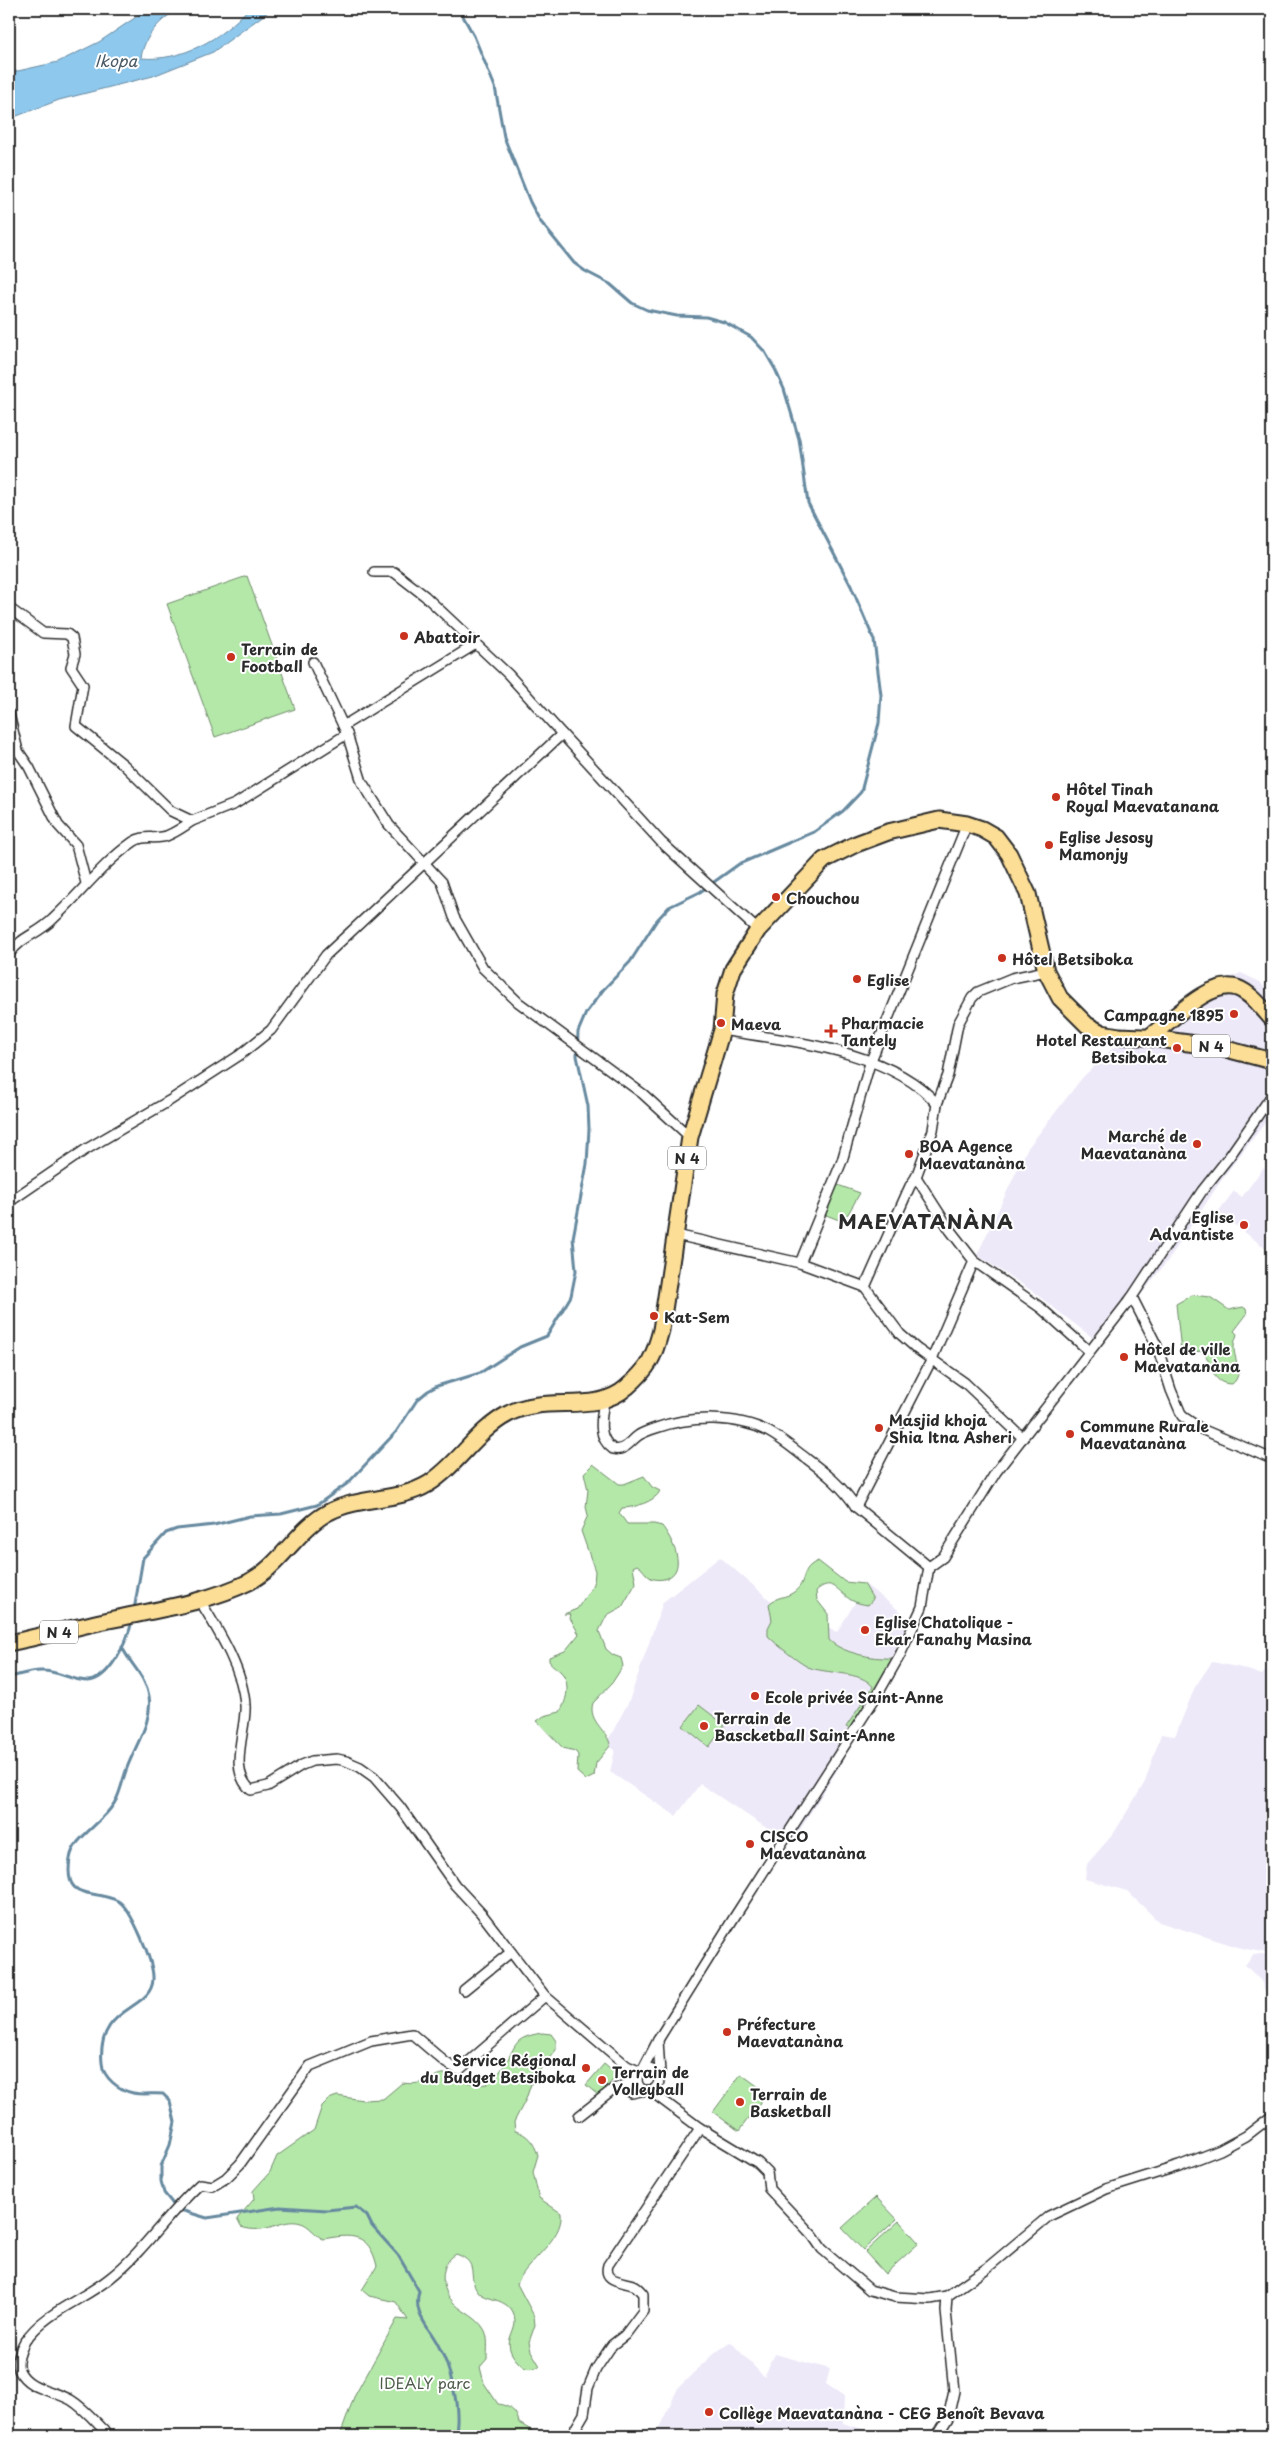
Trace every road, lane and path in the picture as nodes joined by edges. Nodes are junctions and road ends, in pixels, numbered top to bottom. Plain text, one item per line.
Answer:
1 (374, 572) dead end
2 (9, 608) edge
3 (476, 644) junction
4 (313, 662) dead end
5 (9, 714) edge
6 (345, 730) junction
7 (562, 734) junction
8 (192, 822) junction
9 (967, 824) junction
10 (424, 864) junction
11 (86, 883) junction
12 (758, 930) junction
13 (9, 954) edge
14 (1046, 971) junction
15 (1272, 1019) edge
16 (722, 1030) junction
17 (1148, 1038) junction
18 (1272, 1061) edge
19 (870, 1062) junction
20 (1272, 1095) edge
21 (937, 1104) junction
22 (690, 1137) junction
23 (916, 1177) junction
24 (10, 1200) edge
25 (676, 1235) junction
26 (974, 1261) junction
27 (800, 1263) junction
28 (865, 1287) junction
29 (1132, 1297) junction
30 (1089, 1351) junction
31 (932, 1359) junction
32 (604, 1401) junction
33 (1023, 1438) junction
34 (1272, 1459) edge
35 (856, 1507) junction
36 (929, 1567) junction
37 (199, 1599) junction
38 (9, 1644) edge
39 (511, 1952) junction
40 (464, 1990) dead end
41 (545, 1996) junction
42 (658, 2040) junction
43 (640, 2074) junction
44 (658, 2080) junction
45 (622, 2087) junction
46 (648, 2090) junction
47 (675, 2108) junction
48 (579, 2116) dead end
49 (1272, 2116) edge
50 (700, 2128) junction
51 (946, 2296) junction
52 (105, 2431) dead end
53 (571, 2436) edge
54 (937, 2436) edge

1 - 3 street
2 - 8 street
3 - 6 street
3 - 7 street
4 - 6 street
5 - 11 street
6 - 8 street
6 - 10 street
7 - 10 street
7 - 12 street
8 - 11 street
9 - 12 main road, N 4
9 - 14 main road, N 4
9 - 19 street
10 - 22 street
10 - 24 street
11 - 13 street
12 - 16 main road, N 4
14 - 17 main road, N 4
14 - 21 street
15 - 17 main road
16 - 19 street
16 - 22 main road, N 4
17 - 18 main road, N 4
19 - 21 street
19 - 27 street
20 - 29 street
21 - 23 street
22 - 25 main road, N 4
23 - 26 street
23 - 28 street
25 - 27 street
25 - 32 main road, N 4
26 - 30 street
26 - 31 street
27 - 28 street
28 - 31 street
29 - 30 street
29 - 34 street
30 - 33 street
31 - 33 street
31 - 35 street
32 - 35 street
32 - 37 main road, N 4
33 - 36 street
35 - 36 street
36 - 42 street
37 - 38 main road, N 4
37 - 39 street
39 - 40 street
39 - 41 street
41 - 43 street
41 - 52 street
42 - 43 street
42 - 44 street
43 - 44 street
43 - 45 street
43 - 46 street
44 - 46 street
44 - 47 street
45 - 46 street
45 - 48 street
46 - 47 street
47 - 50 street
49 - 51 street
50 - 51 street
50 - 53 street
51 - 54 street

